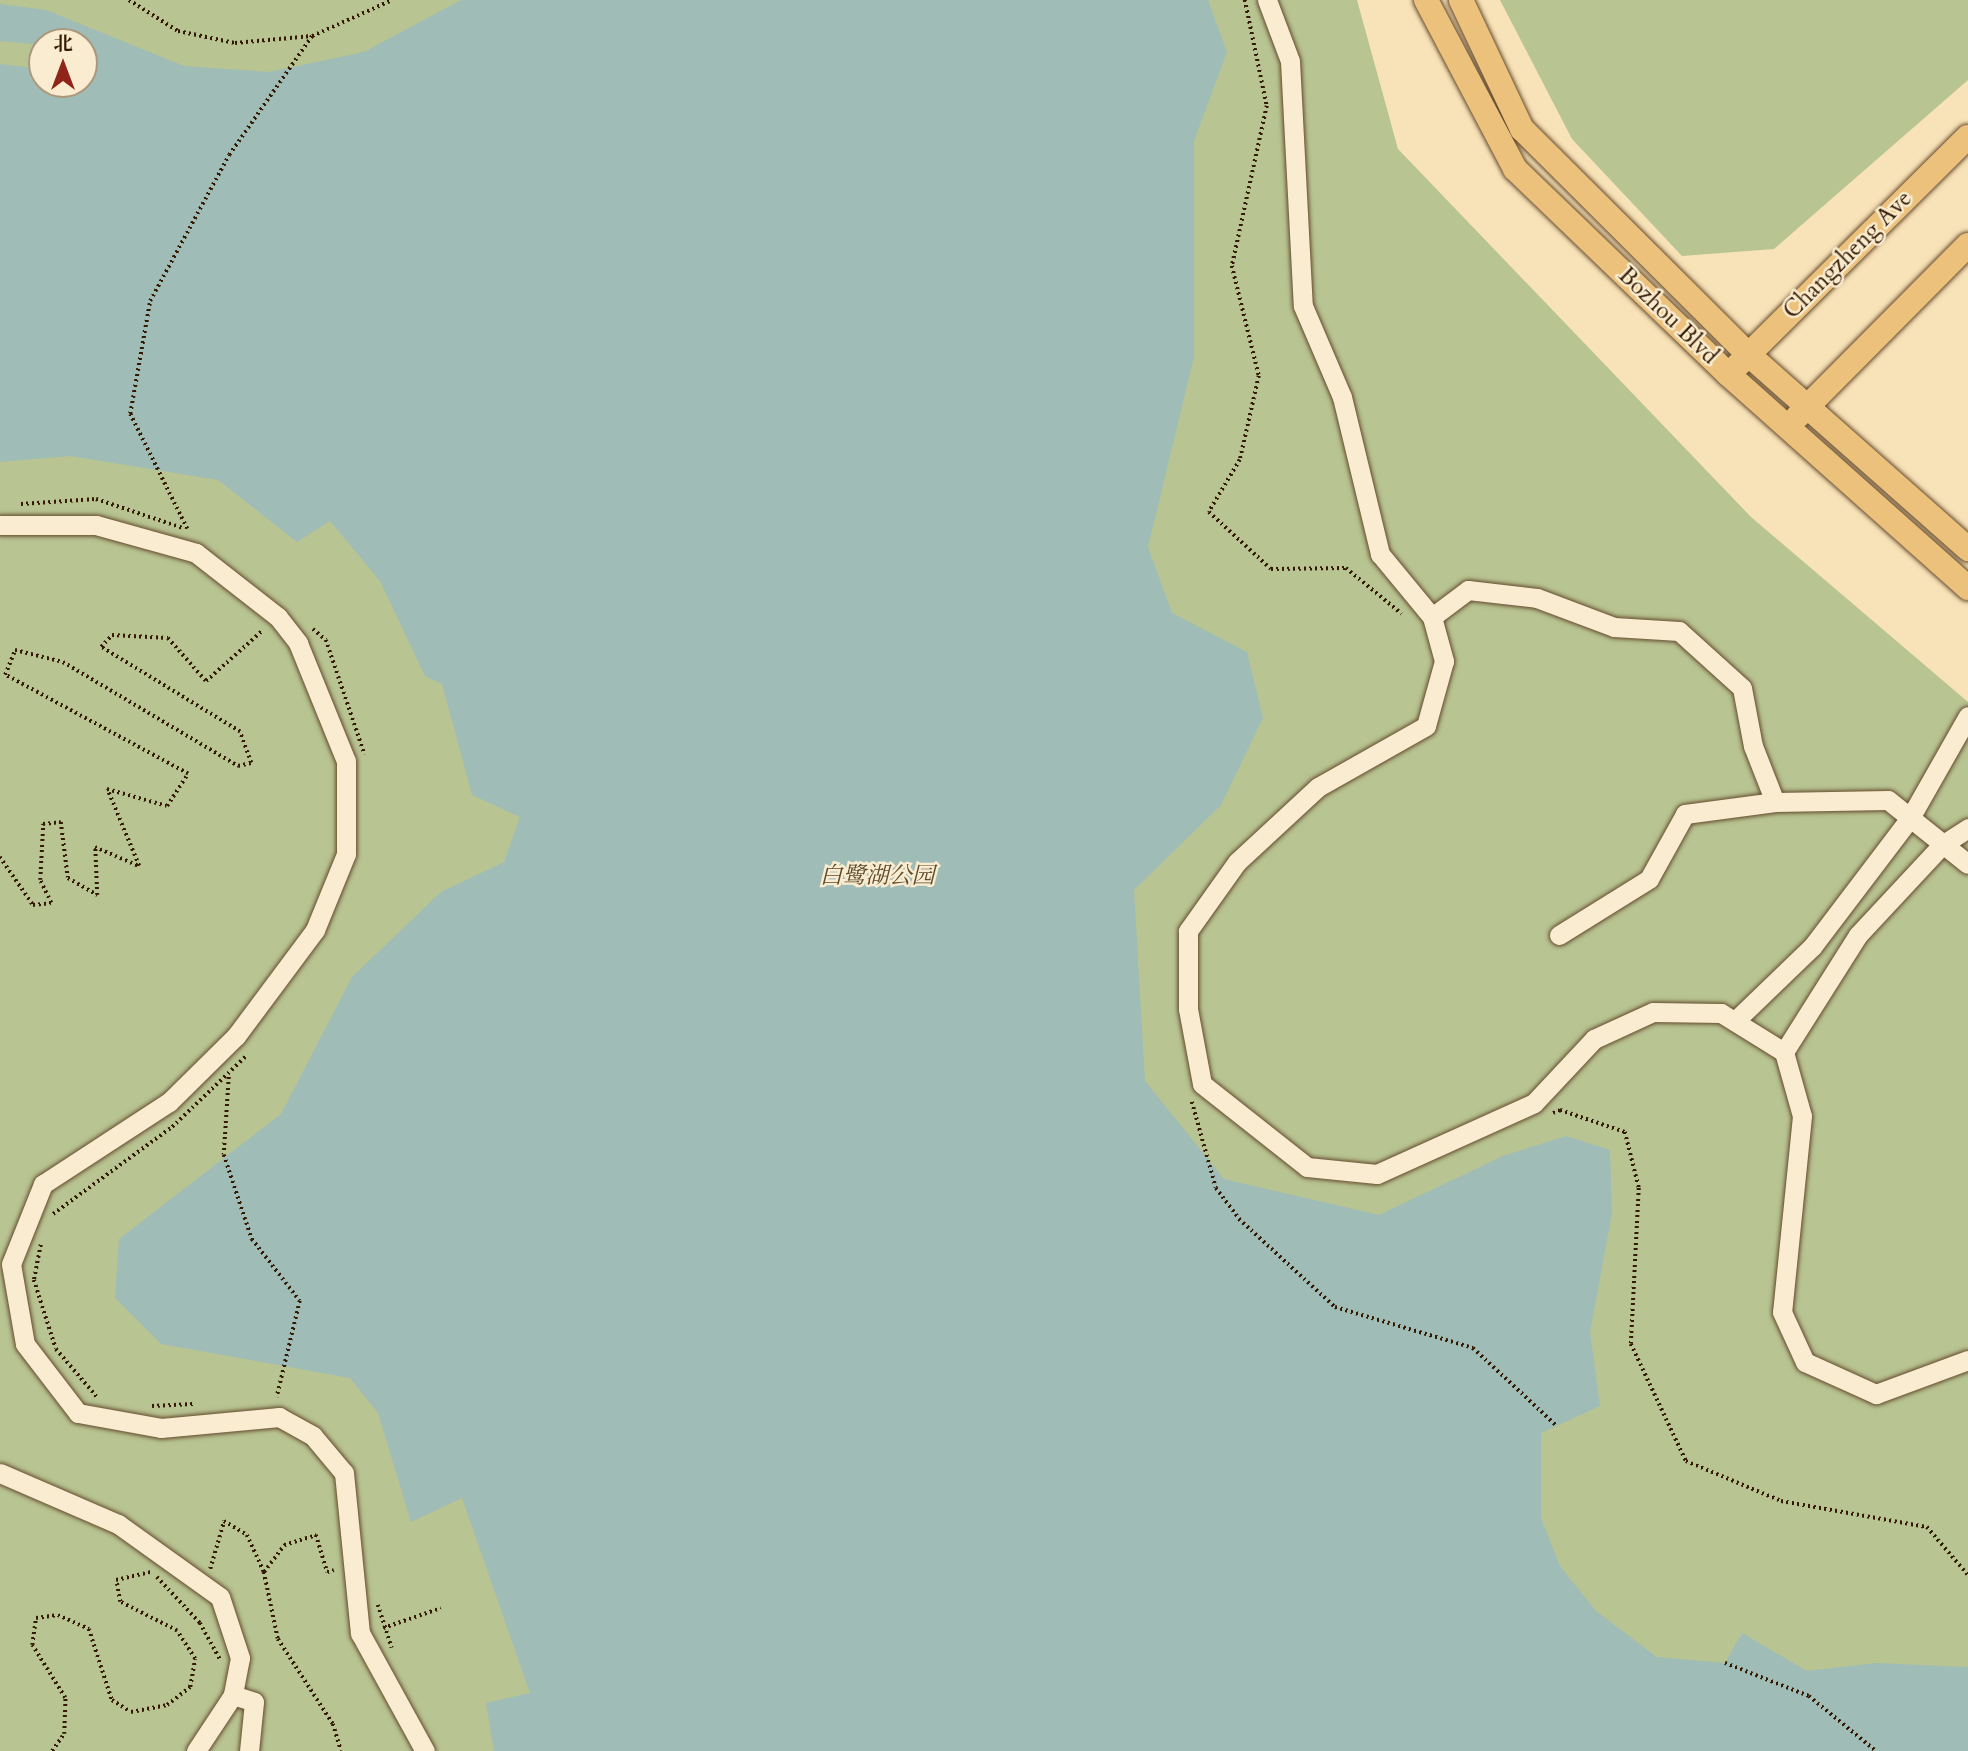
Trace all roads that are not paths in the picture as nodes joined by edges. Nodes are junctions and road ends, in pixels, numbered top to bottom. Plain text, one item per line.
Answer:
1 (1267, 0) edge
2 (1426, 0) edge
3 (1461, 0) edge
4 (1968, 137) edge
5 (1968, 245) edge
6 (1749, 355) junction
7 (1728, 374) junction
8 (1807, 405) junction
9 (1789, 428) junction
10 (0, 525) edge
11 (1968, 549) edge
12 (1968, 588) edge
13 (1432, 617) junction
14 (1968, 716) edge
15 (1775, 802) junction
16 (1910, 818) junction
17 (1968, 828) edge
18 (1942, 845) junction
19 (1968, 864) edge
20 (1559, 935) dead end
21 (1735, 1021) junction
22 (1784, 1052) junction
23 (1968, 1360) edge
24 (0, 1473) edge
25 (233, 1695) junction
26 (197, 1751) edge
27 (248, 1751) edge
28 (425, 1751) edge

1 - 13 lane
2 - 7 main road, Bozhou Blvd
3 - 6 main road, Bozhou Blvd
4 - 6 main road, Changzheng Ave
5 - 8 main road
6 - 7 main road, Changzheng Ave
6 - 8 main road, Bozhou Blvd
7 - 9 main road, Bozhou Blvd
8 - 9 main road
8 - 11 main road, Bozhou Blvd
9 - 12 main road, Bozhou Blvd
10 - 28 lane
13 - 15 lane
13 - 21 lane
14 - 16 lane
15 - 16 lane
15 - 20 lane
16 - 18 lane
16 - 21 lane
17 - 18 lane
18 - 19 lane
18 - 22 lane
21 - 22 lane
22 - 23 lane
24 - 25 lane
25 - 26 lane
25 - 27 lane

